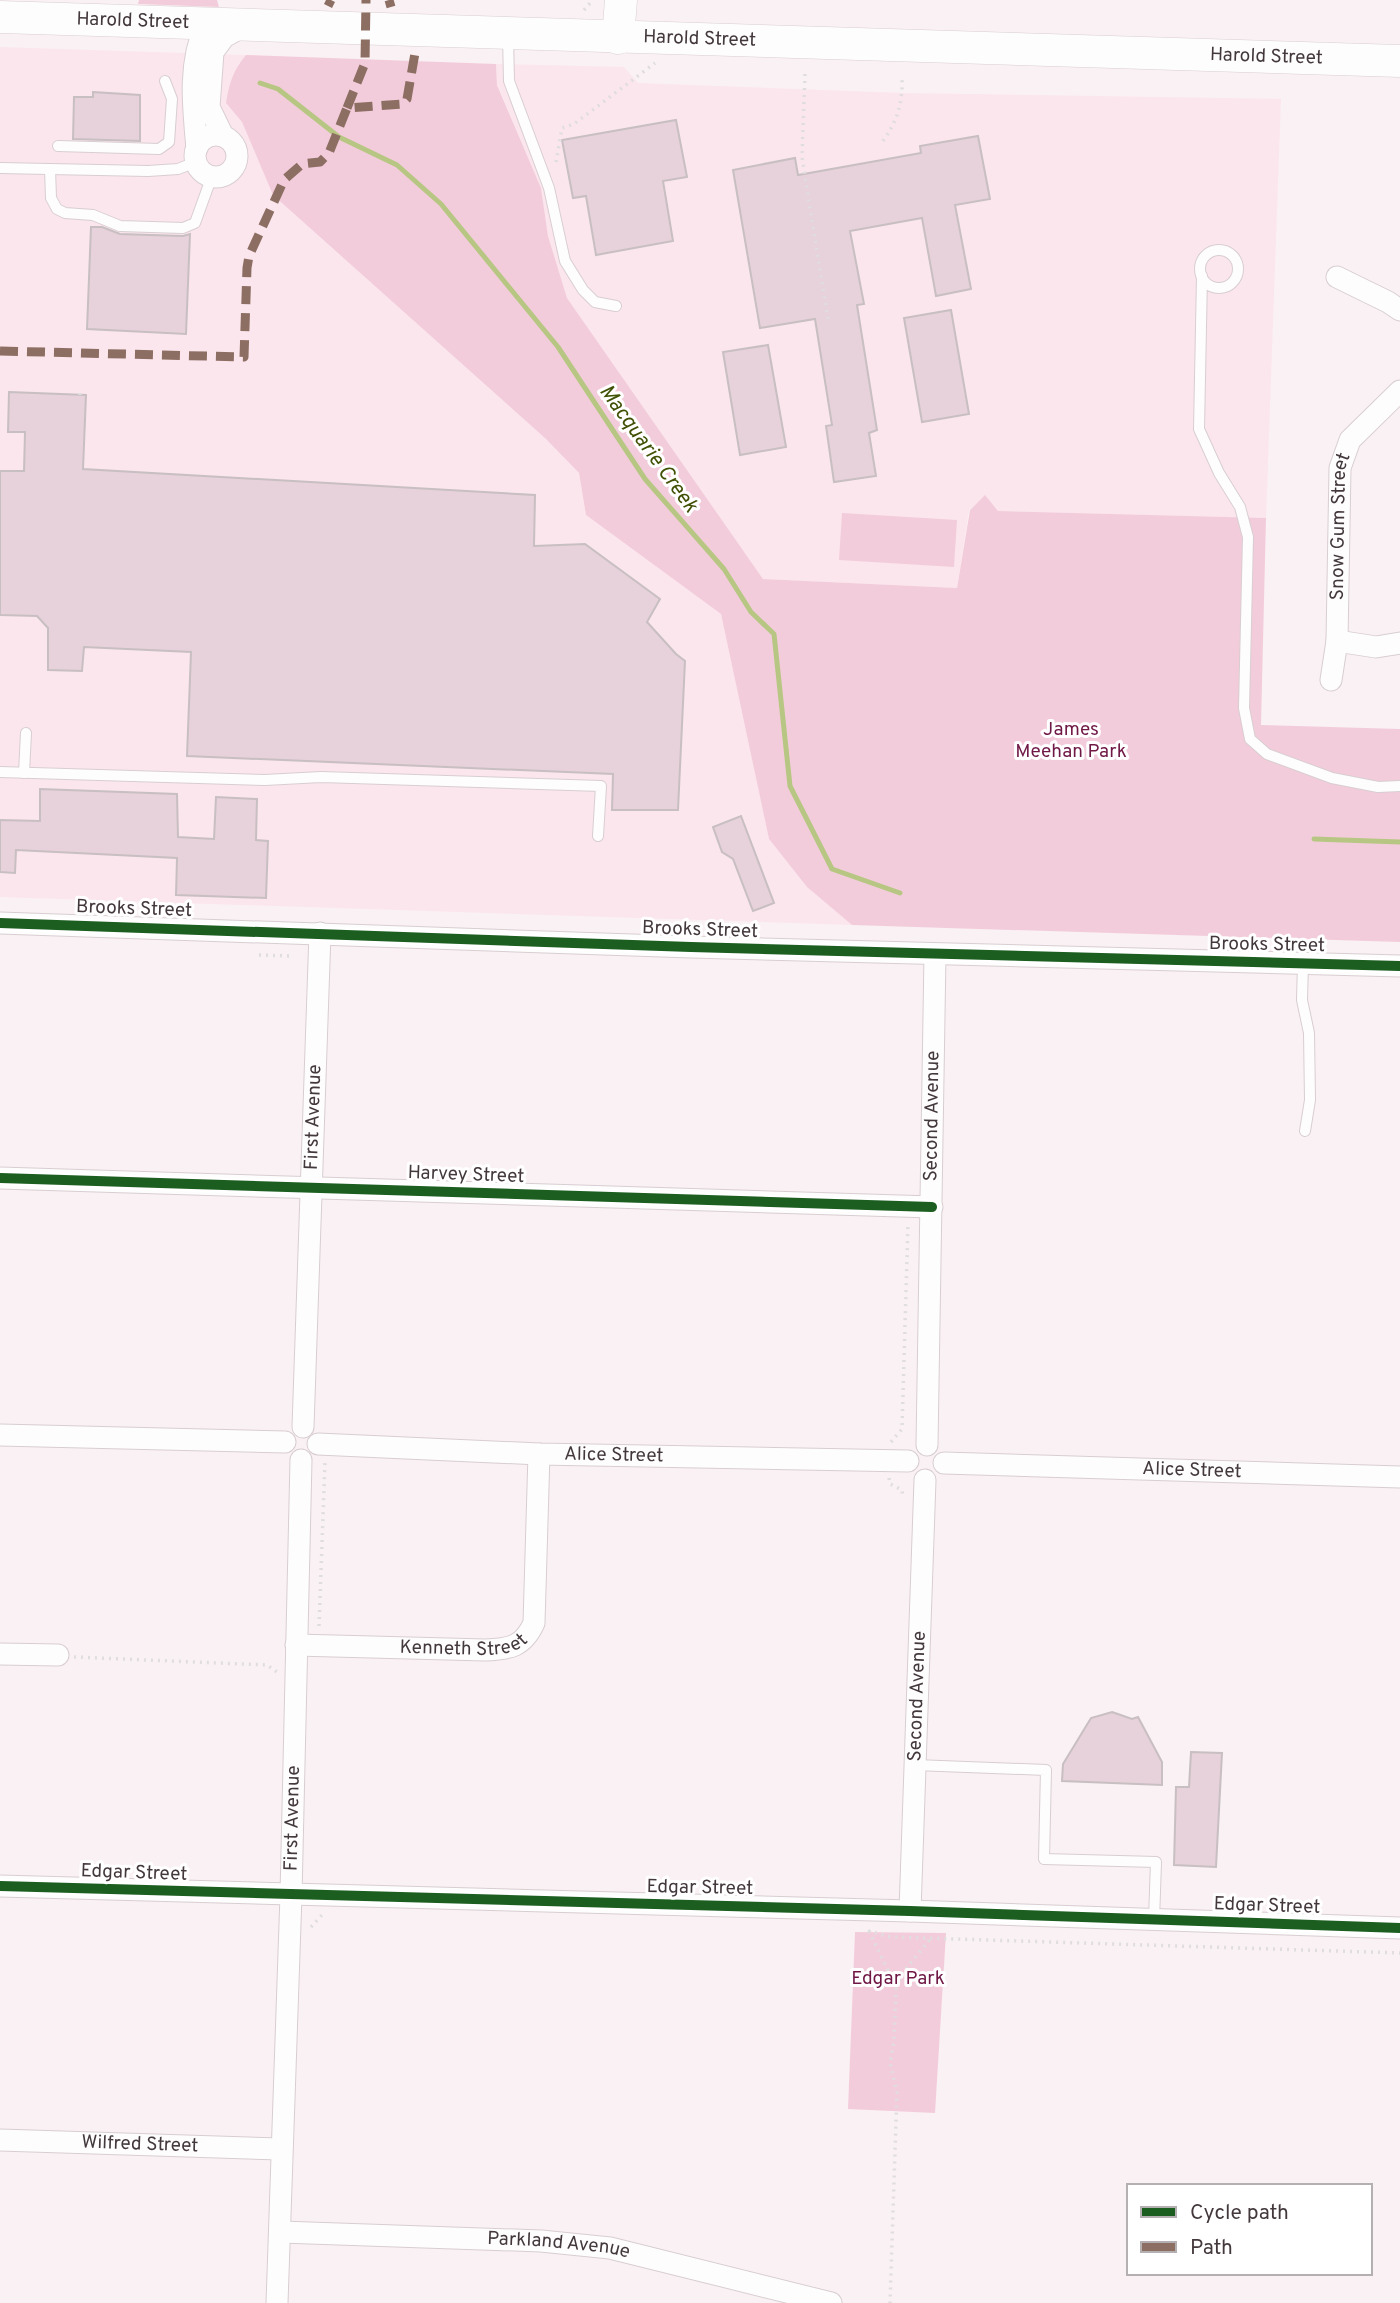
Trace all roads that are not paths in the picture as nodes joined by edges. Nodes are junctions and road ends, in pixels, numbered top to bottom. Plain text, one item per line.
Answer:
1 (621, 0) edge
2 (0, 17) edge
3 (157, 22) junction
4 (508, 34) junction
5 (210, 38) junction
6 (618, 38) junction
7 (1400, 61) edge
8 (194, 68) junction
9 (165, 81) dead end
10 (223, 136) junction
11 (58, 146) dead end
12 (197, 155) junction
13 (0, 168) edge
14 (50, 169) junction
15 (212, 176) junction
16 (1202, 276) dead end
17 (1337, 276) dead end
18 (616, 306) dead end
19 (1400, 310) edge
20 (1400, 391) edge
21 (1338, 641) junction
22 (1400, 643) edge
23 (1331, 680) dead end
24 (26, 733) dead end
25 (0, 772) edge
26 (24, 773) junction
27 (1400, 786) edge
28 (598, 836) dead end
29 (0, 923) edge
30 (320, 933) junction
31 (935, 954) junction
32 (1303, 964) junction
33 (1400, 966) edge
34 (1305, 1131) dead end
35 (0, 1178) edge
36 (312, 1188) junction
37 (932, 1207) junction
38 (303, 1427) junction
39 (0, 1435) edge
40 (285, 1443) junction
41 (318, 1444) junction
42 (927, 1444) junction
43 (539, 1454) junction
44 (301, 1460) junction
45 (908, 1461) junction
46 (944, 1463) junction
47 (1400, 1477) edge
48 (925, 1480) junction
49 (296, 1645) junction
50 (0, 1654) edge
51 (58, 1655) road end
52 (915, 1765) junction
53 (0, 1886) edge
54 (291, 1895) junction
55 (910, 1911) junction
56 (1154, 1920) junction
57 (1400, 1928) edge
58 (0, 2140) edge
59 (281, 2150) junction
60 (281, 2232) junction
61 (277, 2303) edge
62 (831, 2303) edge

1 - 6 main road
2 - 3 main road, Harold Street
3 - 5 main road, Harold Street
3 - 8 street
4 - 5 main road, Harold Street
4 - 6 main road, Harold Street
4 - 18 lane
5 - 8 street
5 - 10 street
6 - 7 main road, Harold Street
8 - 12 street
9 - 11 lane
10 - 12 street
10 - 15 street
12 - 14 lane
12 - 15 street
13 - 14 lane
14 - 15 lane
16 - 27 lane
17 - 19 street
20 - 21 street, Snow Gum Street
21 - 22 street
21 - 23 street, Snow Gum Street
24 - 26 lane
25 - 26 lane
26 - 28 lane
29 - 30 street, Brooks Street
30 - 31 street, Brooks Street
30 - 36 street, First Avenue
31 - 32 street, Brooks Street
31 - 37 street, Second Avenue
32 - 33 street, Brooks Street
32 - 34 lane
35 - 36 street, Harvey Street
36 - 37 street, Harvey Street
36 - 38 street, First Avenue
37 - 42 street, Second Avenue
38 - 40 street
38 - 41 street
39 - 40 street
40 - 44 street
41 - 43 street, Alice Street
41 - 44 street
42 - 45 street
42 - 46 street
43 - 45 street, Alice Street
43 - 49 street, Kenneth Street
44 - 49 street, First Avenue
45 - 48 street
46 - 47 street, Alice Street
46 - 48 street
48 - 52 street, Second Avenue
49 - 54 street, First Avenue
50 - 51 street
52 - 55 street, Second Avenue
52 - 56 lane
53 - 54 street, Edgar Street
54 - 55 street, Edgar Street
54 - 59 street, First Avenue
55 - 56 street, Edgar Street
56 - 57 street, Edgar Street
58 - 59 street, Wilfred Street
59 - 60 street, First Avenue
60 - 61 street, First Avenue
60 - 62 street, Parkland Avenue

